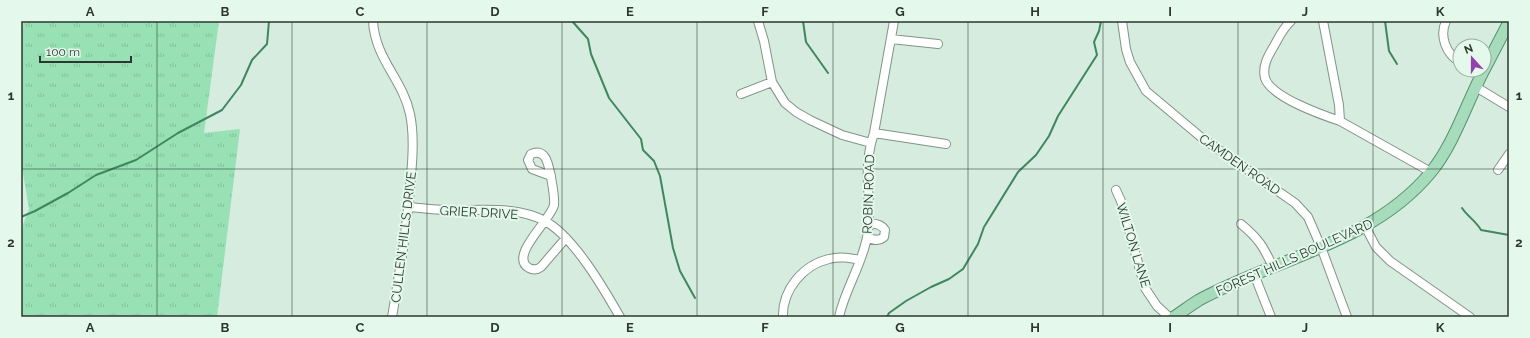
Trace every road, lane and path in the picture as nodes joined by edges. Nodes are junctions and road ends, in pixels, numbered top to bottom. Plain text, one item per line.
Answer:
1 (372, 21) edge
2 (758, 21) edge
3 (894, 21) edge
4 (1122, 21) edge
5 (1291, 21) edge
6 (1323, 21) edge
7 (1446, 21) edge
8 (1509, 22) edge
9 (891, 39) junction
10 (938, 44) dead end
11 (1492, 52) edge
12 (1452, 55) edge
13 (1479, 78) edge
14 (772, 82) junction
15 (1476, 86) junction
16 (741, 94) dead end
17 (1509, 107) edge
18 (1340, 121) junction
19 (874, 134) junction
20 (871, 144) junction
21 (946, 144) dead end
22 (1509, 154) edge
23 (1498, 170) dead end
24 (1431, 172) junction
25 (551, 176) dead end
26 (1116, 190) dead end
27 (409, 207) junction
28 (546, 221) junction
29 (869, 223) junction
30 (1241, 224) dead end
31 (1366, 226) junction
32 (566, 238) junction
33 (867, 238) junction
34 (1321, 247) junction
35 (860, 260) junction
36 (1273, 266) junction
37 (1254, 274) junction
38 (392, 317) edge
39 (620, 317) edge
40 (783, 317) edge
41 (839, 317) edge
42 (1169, 317) edge
43 (1174, 317) edge
44 (1271, 317) edge
45 (1347, 317) edge
46 (1470, 317) edge

1 - 27 street, CULLEN HILLS DRIVE
2 - 14 street
3 - 9 street, ROBIN ROAD
4 - 34 street, CAMDEN ROAD
5 - 18 street
6 - 18 street
7 - 12 street
8 - 11 main road, FOREST HILLS BOULEVARD
9 - 10 street
9 - 19 street, ROBIN ROAD
13 - 15 main road, FOREST HILLS BOULEVARD
14 - 16 street
14 - 20 street
15 - 17 street
15 - 24 main road, FOREST HILLS BOULEVARD
18 - 24 street
19 - 20 street, ROBIN ROAD
19 - 21 street
20 - 29 street, ROBIN ROAD
22 - 23 street
24 - 31 main road, FOREST HILLS BOULEVARD
25 - 28 street
26 - 42 street, WILTON LANE
27 - 28 street, GRIER DRIVE
27 - 38 street, CULLEN HILLS DRIVE
28 - 32 street, GRIER DRIVE
28 - 32 street
29 - 33 street, ROBIN ROAD
29 - 33 street
30 - 36 street
31 - 34 main road, FOREST HILLS BOULEVARD
31 - 46 street
32 - 39 street, GRIER DRIVE
33 - 35 street, ROBIN ROAD
34 - 36 main road, FOREST HILLS BOULEVARD
34 - 45 street, CAMDEN ROAD
35 - 40 street
35 - 41 street, ROBIN ROAD
36 - 37 main road, FOREST HILLS BOULEVARD
37 - 43 main road, FOREST HILLS BOULEVARD
37 - 44 street

